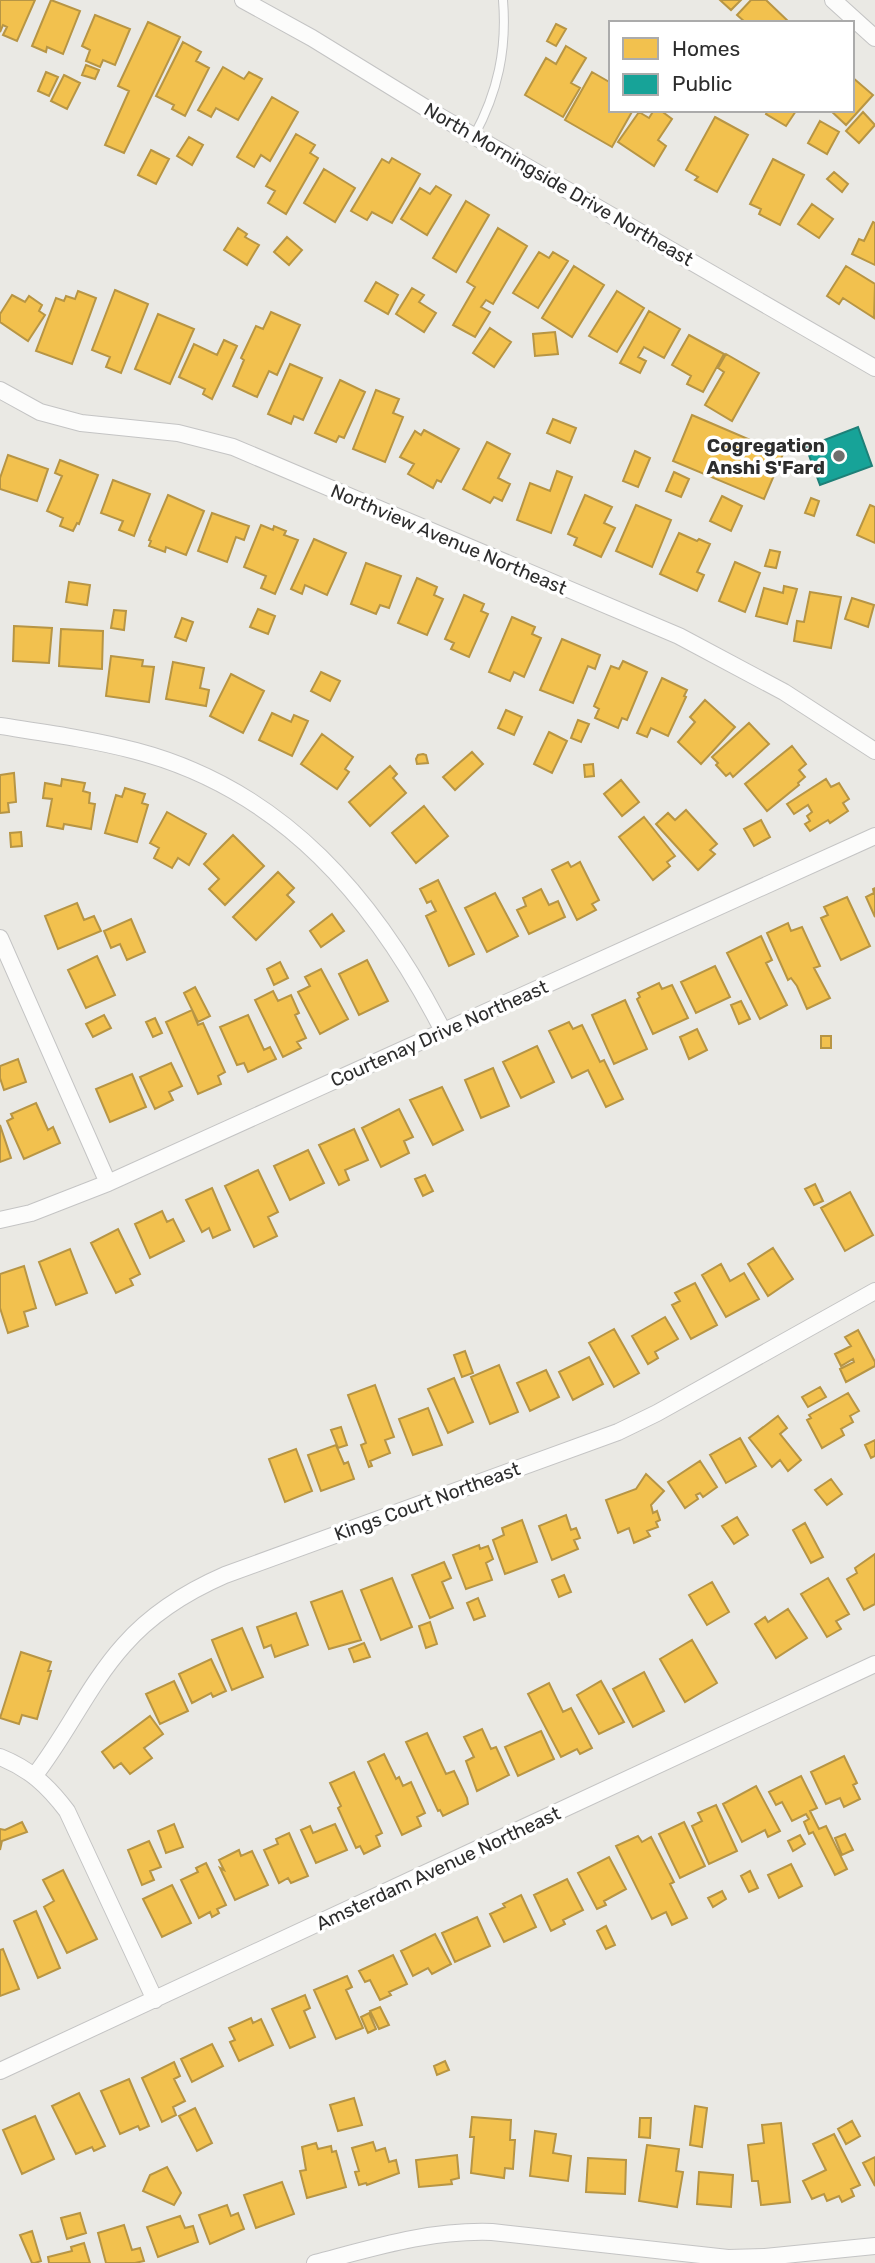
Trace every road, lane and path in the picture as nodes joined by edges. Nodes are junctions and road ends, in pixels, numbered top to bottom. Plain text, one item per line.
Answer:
1 (243, 0) edge
2 (503, 0) edge
3 (833, 0) edge
4 (875, 38) edge
5 (474, 136) junction
6 (875, 368) edge
7 (0, 390) edge
8 (0, 726) edge
9 (875, 751) edge
10 (875, 836) edge
11 (0, 938) edge
12 (443, 1031) junction
13 (108, 1183) junction
14 (0, 1220) edge
15 (875, 1291) edge
16 (875, 1664) edge
17 (0, 1757) edge
18 (34, 1775) junction
19 (155, 2000) junction
20 (0, 2071) edge
21 (875, 2246) edge
22 (315, 2263) edge

1 - 5 street, North Morningside Drive Northeast
2 - 5 lane
3 - 4 street
5 - 6 street, North Morningside Drive Northeast
7 - 9 street, Northview Avenue Northeast
8 - 12 street
10 - 12 street, Courtenay Drive Northeast
11 - 13 street
12 - 13 street, Courtenay Drive Northeast
13 - 14 street, Courtenay Drive Northeast
15 - 18 street, Kings Court Northeast
16 - 19 street, Amsterdam Avenue Northeast
17 - 18 street
18 - 19 street
19 - 20 street, Amsterdam Avenue Northeast
21 - 22 street

